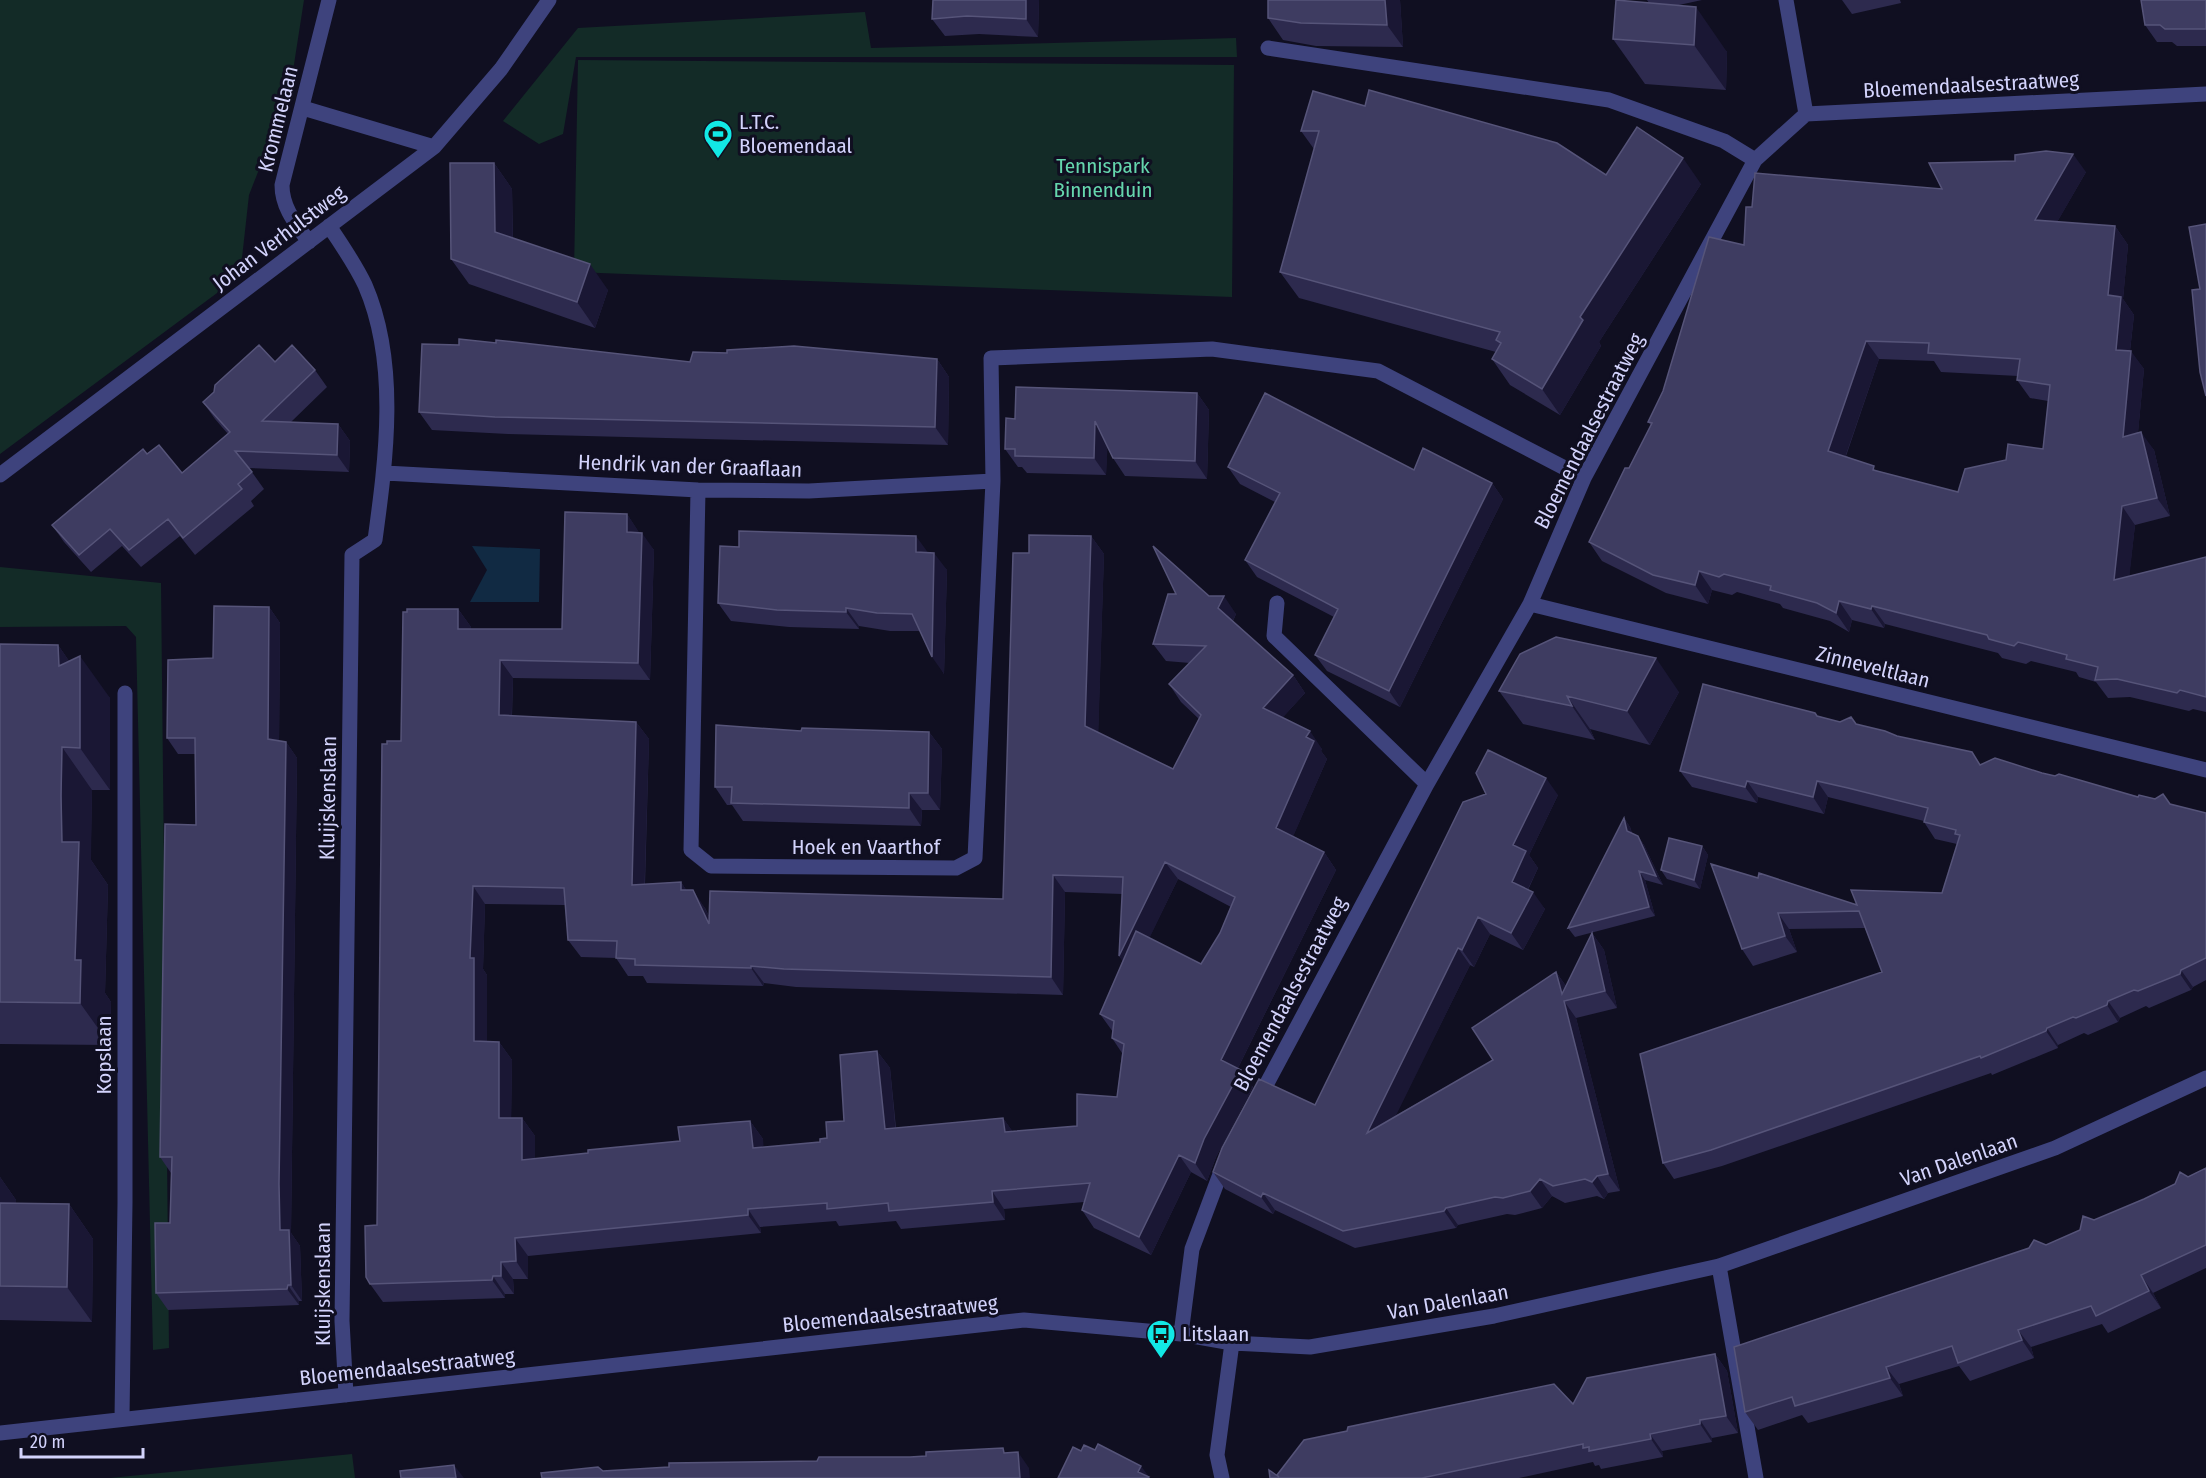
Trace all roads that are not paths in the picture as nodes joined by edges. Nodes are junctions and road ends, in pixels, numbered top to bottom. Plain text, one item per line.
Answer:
1 (329, 0) edge
2 (549, 0) edge
3 (1786, 0) edge
4 (1268, 48) dead end
5 (2206, 94) edge
6 (303, 108) junction
7 (1806, 114) junction
8 (434, 147) junction
9 (1755, 160) junction
10 (329, 226) junction
11 (309, 242) junction
12 (385, 473) junction
13 (0, 475) edge
14 (1584, 478) junction
15 (993, 481) junction
16 (698, 490) junction
17 (1277, 603) dead end
18 (1530, 604) junction
19 (125, 693) dead end
20 (2206, 770) edge
21 (1427, 784) junction
22 (2206, 1078) edge
23 (1253, 1109) edge
24 (1230, 1151) edge
25 (1719, 1266) junction
26 (1181, 1334) junction
27 (1232, 1343) junction
28 (346, 1395) junction
29 (122, 1418) junction
30 (0, 1433) edge
31 (1222, 1478) edge
32 (1756, 1478) edge

1 - 6 street, Krommelaan
2 - 8 street, Johan Verhulstweg
3 - 7 street
4 - 9 street
5 - 7 street, Bloemendaalsestraatweg
6 - 8 street
6 - 11 street, Krommelaan
7 - 9 street, Bloemendaalsestraatweg
8 - 10 street, Johan Verhulstweg
9 - 14 street, Bloemendaalsestraatweg
10 - 11 street, Johan Verhulstweg
10 - 12 street, Kluijskenslaan
11 - 13 street, Johan Verhulstweg
12 - 16 street, Hendrik van der Graaflaan
12 - 28 street, Kluijskenslaan
14 - 15 street, Hoek en Vaarthof
14 - 18 street, Bloemendaalsestraatweg
15 - 16 street, Hendrik van der Graaflaan
15 - 16 street, Hoek en Vaarthof
17 - 21 street
18 - 20 street, Zinneveltlaan
18 - 21 street, Bloemendaalsestraatweg
19 - 29 street, Kopslaan
21 - 23 street, Bloemendaalsestraatweg
22 - 25 street, Van Dalenlaan
24 - 26 street
25 - 27 street, Van Dalenlaan
25 - 32 street
26 - 27 street, Van Dalenlaan
26 - 28 street, Bloemendaalsestraatweg
27 - 31 street
28 - 29 street, Bloemendaalsestraatweg
29 - 30 street, Bloemendaalsestraatweg

